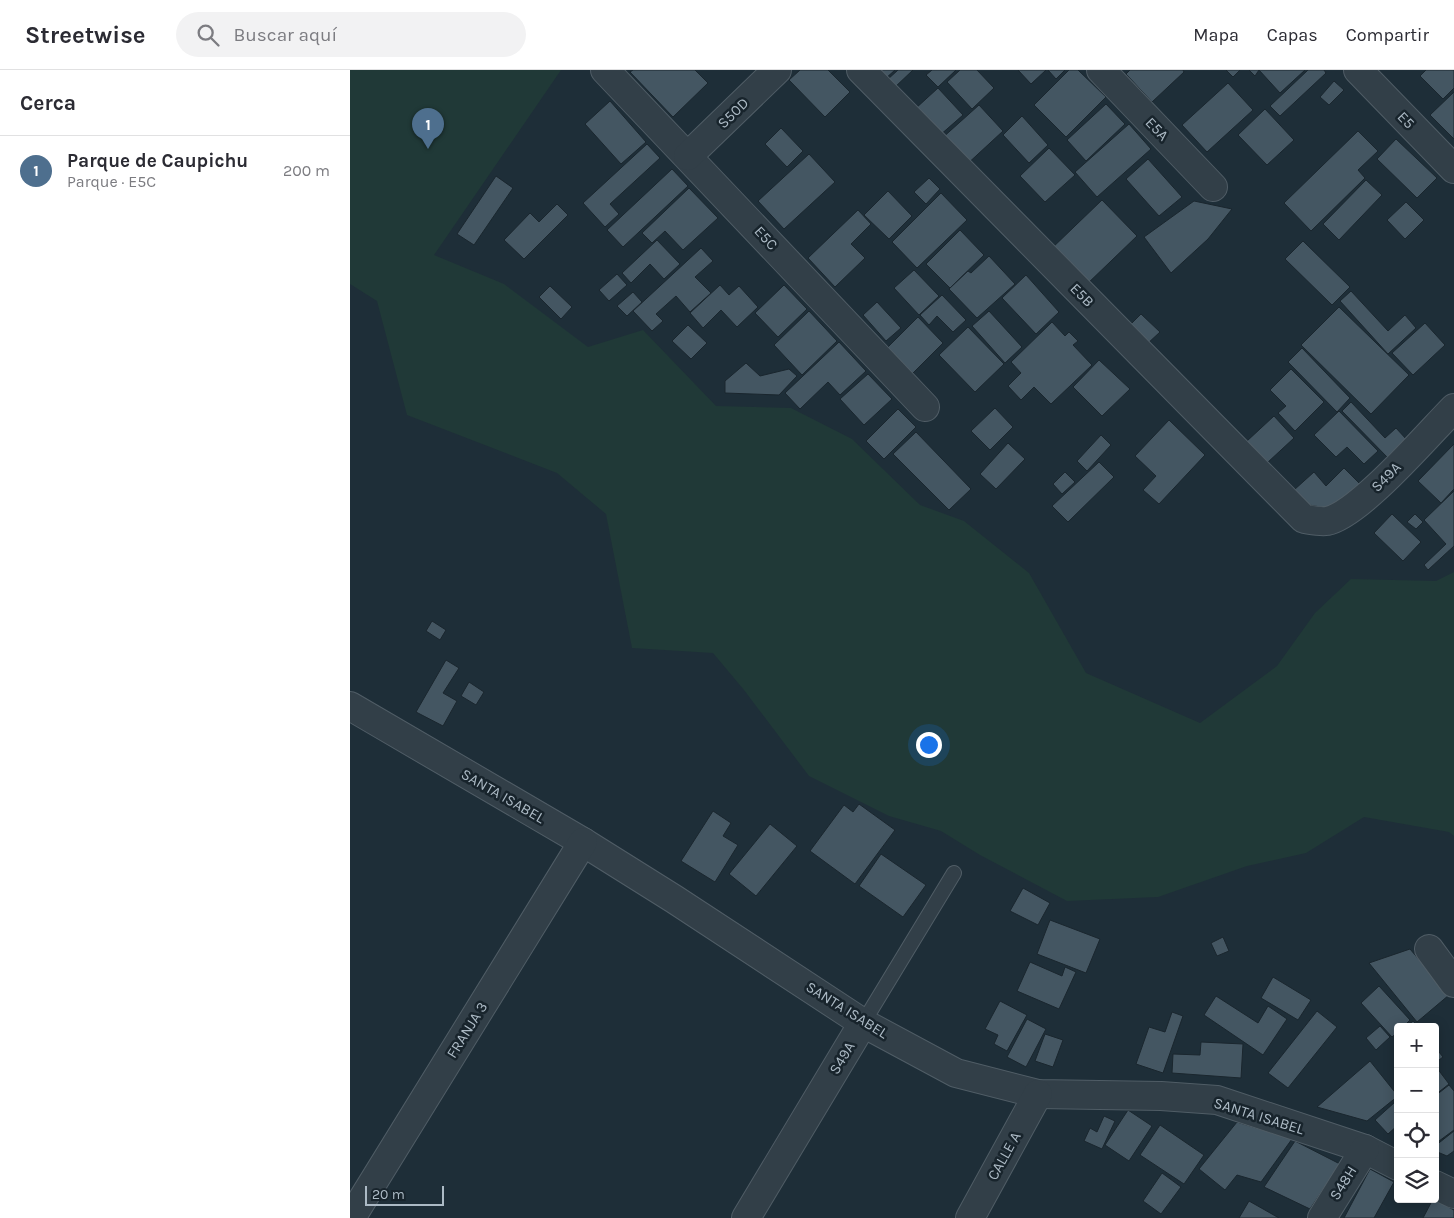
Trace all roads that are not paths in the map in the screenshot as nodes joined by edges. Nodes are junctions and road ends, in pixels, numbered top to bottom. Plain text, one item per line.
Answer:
1 (605, 70) edge
2 (778, 70) edge
3 (861, 70) edge
4 (1101, 70) edge
5 (1358, 70) edge
6 (688, 156) junction
7 (1454, 169) edge
8 (1213, 187) dead end
9 (925, 407) dead end
10 (1454, 408) edge
11 (1304, 519) joint
12 (350, 706) edge
13 (583, 842) junction
14 (954, 873) dead end
15 (1429, 949) dead end
16 (1454, 982) edge
17 (863, 1023) junction
18 (1038, 1094) junction
19 (1365, 1149) junction
20 (1394, 1164) edge
21 (1439, 1187) edge
22 (1454, 1194) edge
23 (351, 1218) edge
24 (746, 1218) edge
25 (970, 1218) edge
26 (1322, 1218) edge

1 - 6 street, E5C
2 - 6 street, S50D
3 - 11 street, E5B
4 - 8 street, E5A
5 - 7 street, E5
6 - 9 street, E5C
10 - 11 street, S49A
12 - 13 street, SANTA ISABEL
13 - 17 street, SANTA ISABEL
13 - 23 street, FRANJA 3
14 - 17 lane, S49A
15 - 16 street
17 - 18 street, SANTA ISABEL
17 - 24 street, S49A
18 - 19 street, SANTA ISABEL
18 - 25 street, CALLE A
19 - 20 street, SANTA ISABEL
19 - 26 street, S48H
21 - 22 street

